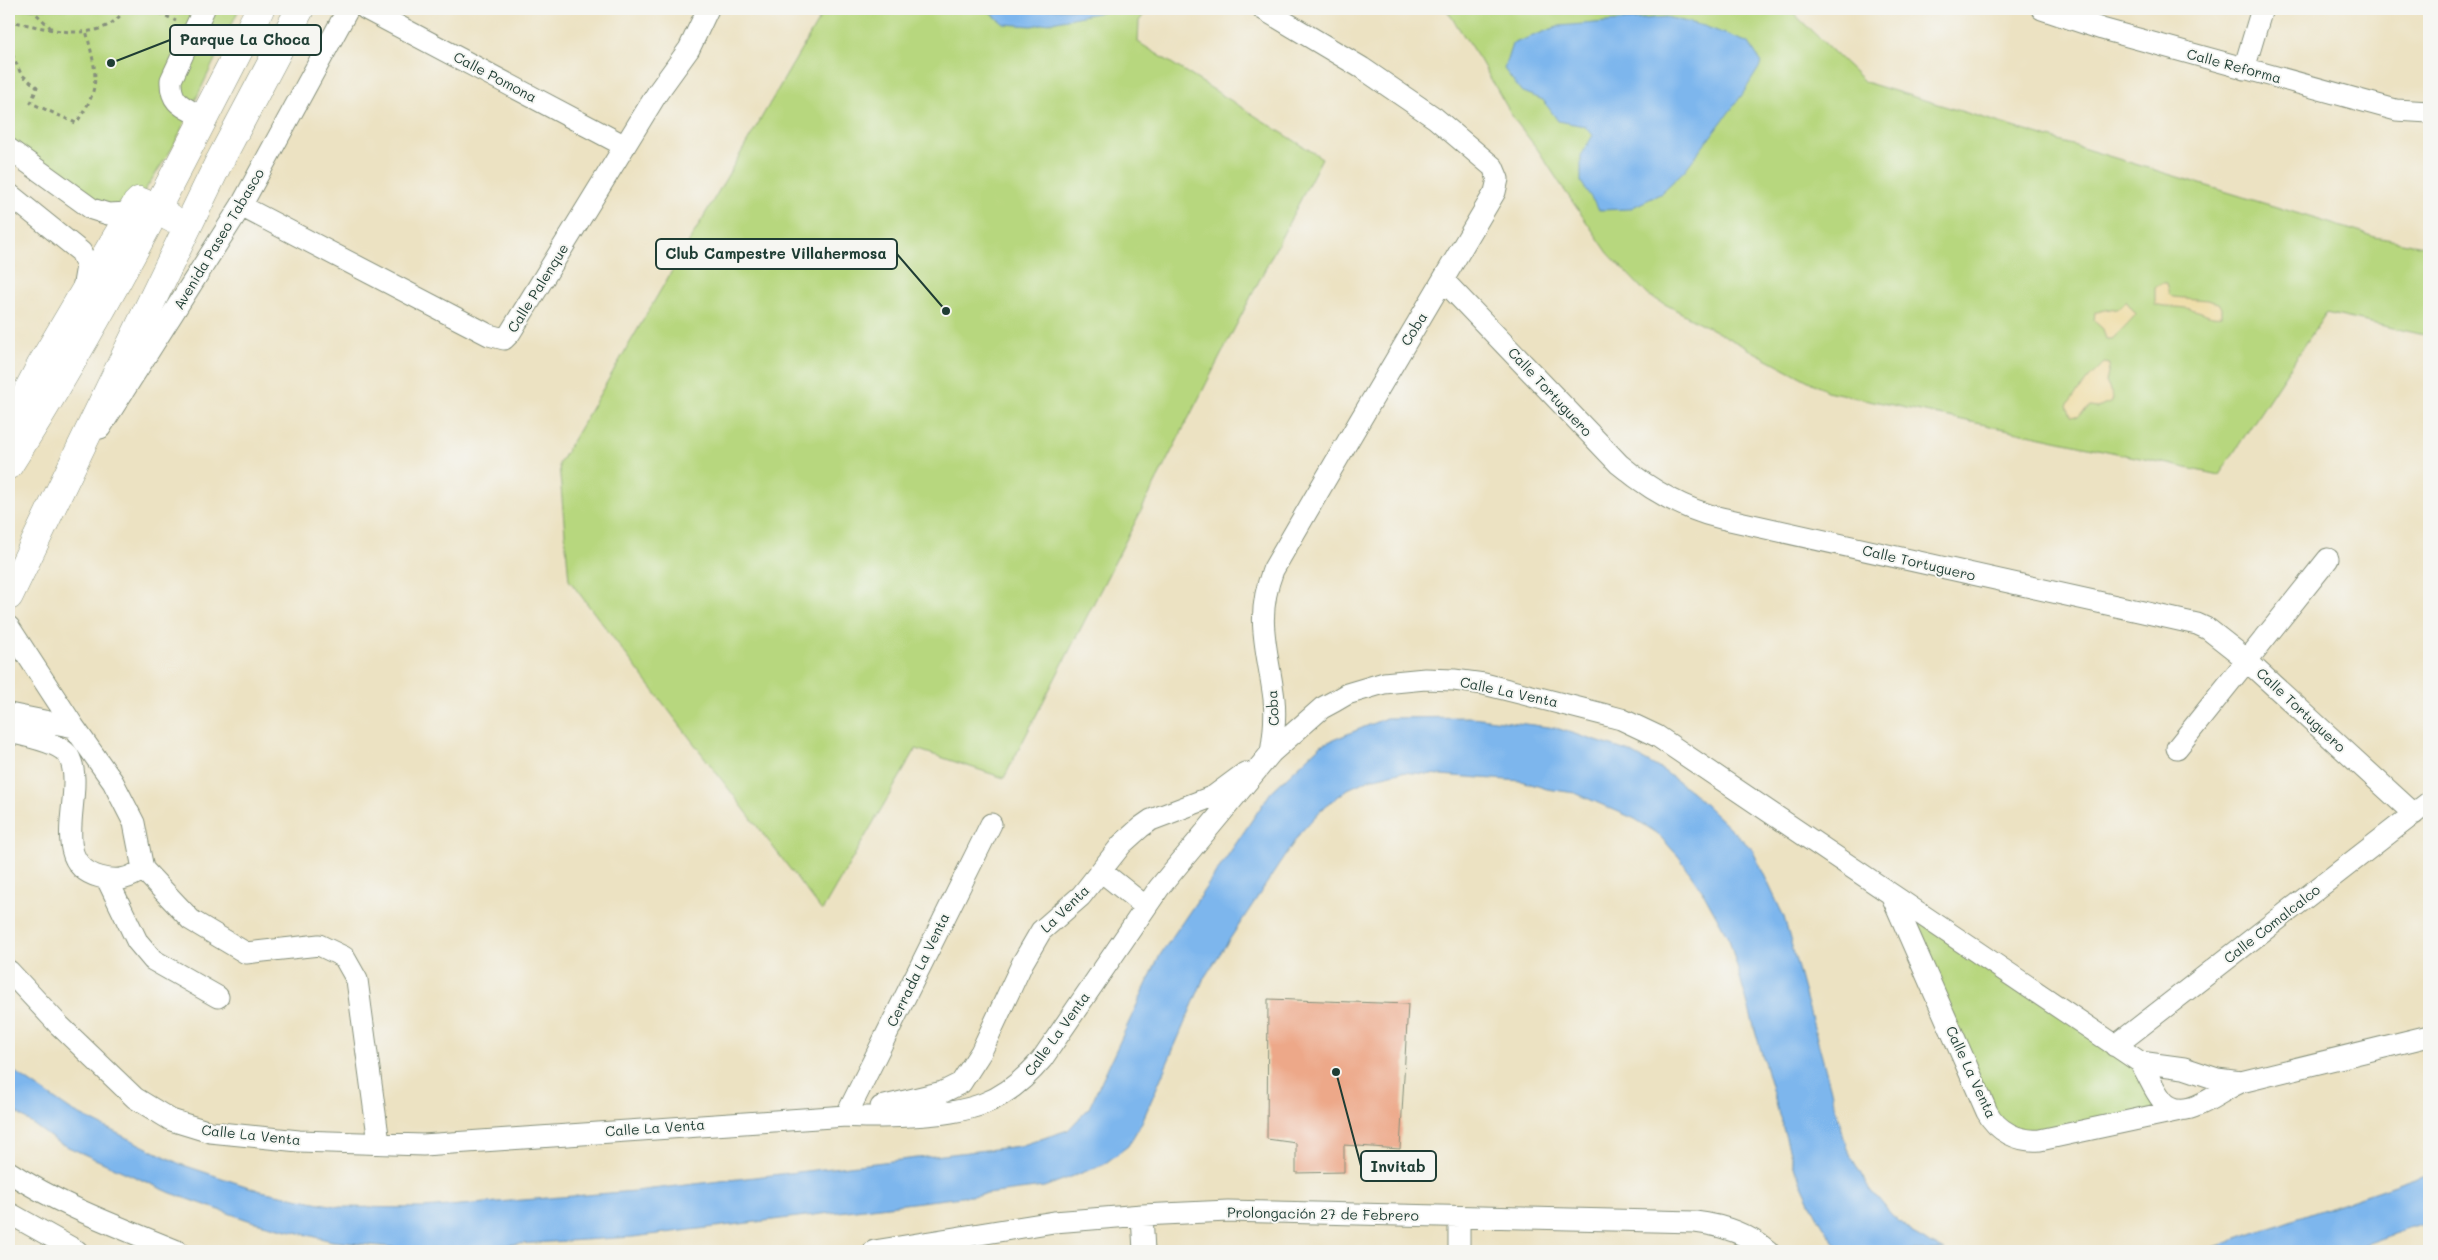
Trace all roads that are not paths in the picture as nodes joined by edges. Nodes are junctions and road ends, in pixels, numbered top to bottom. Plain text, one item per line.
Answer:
1 (204, 9) edge
2 (260, 9) edge
3 (300, 9) edge
4 (348, 9) edge
5 (366, 9) edge
6 (708, 9) edge
7 (1263, 9) edge
8 (2042, 9) edge
9 (2262, 9) edge
10 (2244, 69) junction
11 (2429, 112) edge
12 (204, 118) junction
13 (625, 146) junction
14 (9, 149) edge
15 (9, 194) edge
16 (241, 206) junction
17 (157, 208) junction
18 (130, 213) junction
19 (186, 229) junction
20 (1444, 281) junction
21 (82, 294) junction
22 (9, 439) edge
23 (75, 460) junction
24 (9, 465) edge
25 (2328, 559) dead end
26 (9, 596) edge
27 (9, 627) edge
28 (2247, 661) junction
29 (9, 714) edge
30 (74, 727) junction
31 (9, 732) edge
32 (2177, 748) dead end
33 (1271, 753) junction
34 (2421, 808) edge
35 (991, 824) dead end
36 (143, 869) junction
37 (1102, 871) junction
38 (107, 879) junction
39 (1891, 894) junction
40 (1146, 906) junction
41 (9, 972) edge
42 (218, 997) dead end
43 (2429, 1036) edge
44 (2115, 1046) junction
45 (2140, 1062) junction
46 (2241, 1082) junction
47 (2185, 1109) junction
48 (846, 1116) junction
49 (379, 1143) junction
50 (9, 1172) edge
51 (9, 1213) edge
52 (1142, 1215) junction
53 (1459, 1217) junction
54 (75, 1251) edge
55 (177, 1251) edge
56 (874, 1251) edge
57 (1144, 1251) edge
58 (1459, 1251) edge
59 (1768, 1251) edge

1 - 12 street
2 - 12 main road
3 - 19 main road, Avenida Paseo Tabasco
4 - 16 street, Avenida Paseo Tabasco
5 - 13 street, Calle Pomona
6 - 13 street, Calle Palenque
7 - 20 street, Coba
8 - 10 street, Calle Reforma
9 - 10 street
10 - 11 street, Calle Reforma
12 - 17 main road
13 - 16 street, Calle Palenque
14 - 18 street
15 - 21 street
16 - 23 street, Avenida Paseo Tabasco
17 - 18 main road
17 - 19 main road
17 - 24 main road
18 - 21 main road
19 - 23 main road, Avenida Paseo Tabasco
20 - 28 street, Calle Tortuguero
20 - 33 street, Coba
21 - 22 main road
23 - 26 main road, Avenida Paseo Tabasco
25 - 28 street
27 - 30 street
28 - 32 street
28 - 34 street, Calle Tortuguero
29 - 30 street
30 - 36 street
31 - 38 street
33 - 37 street, La Venta
33 - 39 street, Calle La Venta
33 - 40 street, Calle La Venta
34 - 44 street, Calle Comalcalco
35 - 48 street, Cerrada La Venta
36 - 38 street
36 - 49 street
37 - 40 street
37 - 48 street, La Venta
38 - 42 street
39 - 44 street, Calle La Venta
39 - 47 street, Calle La Venta
40 - 48 street, Calle La Venta
41 - 49 street, Calle La Venta
43 - 46 street, Calle La Venta
44 - 45 street, Calle La Venta
45 - 46 street, Calle La Venta
45 - 47 street, Calle La Venta
46 - 47 street, Calle La Venta
48 - 49 street, Calle La Venta
50 - 55 street
51 - 54 street
52 - 53 street, Prolongación 27 de Febrero
52 - 56 street, Prolongación 27 de Febrero
52 - 57 street
53 - 58 street
53 - 59 street, Prolongación 27 de Febrero

